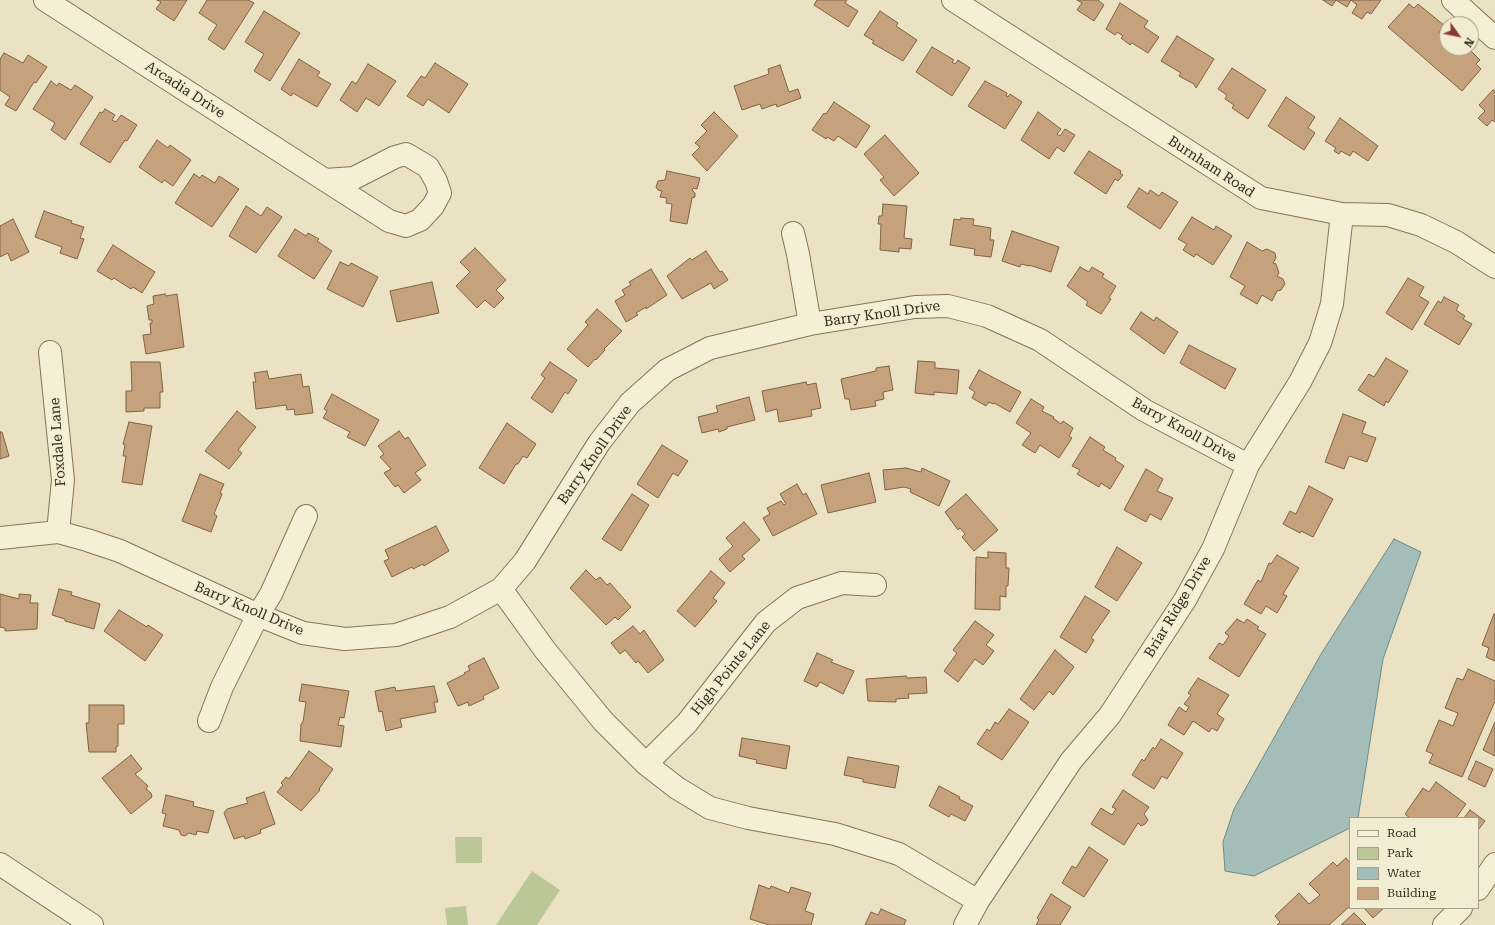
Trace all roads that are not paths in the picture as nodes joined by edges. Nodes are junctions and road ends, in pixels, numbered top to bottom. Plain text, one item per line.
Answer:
1 (45, 0) edge
2 (953, 0) edge
3 (1453, 0) edge
4 (67, 6) edge
5 (1495, 38) edge
6 (325, 180) junction
7 (1342, 214) junction
8 (793, 233) dead end
9 (1495, 268) edge
10 (810, 324) junction
11 (50, 352) dead end
12 (1248, 465) junction
13 (306, 516) dead end
14 (58, 532) junction
15 (0, 538) edge
16 (875, 585) dead end
17 (501, 589) junction
18 (258, 615) junction
19 (209, 721) dead end
20 (646, 764) junction
21 (0, 864) edge
22 (1495, 864) edge
23 (1479, 888) edge
24 (978, 900) junction
25 (1460, 909) edge
26 (92, 925) edge
27 (965, 925) edge
28 (1444, 925) edge

1 - 4 street, Arcadia Drive
2 - 7 street, Burnham Road
3 - 5 street
4 - 6 street, Arcadia Drive
6 - 6 street, Arcadia Drive
7 - 9 street, Burnham Road
7 - 12 street, Briar Ridge Drive
8 - 10 street
10 - 12 street, Barry Knoll Drive
10 - 17 street, Barry Knoll Drive
11 - 14 street, Foxdale Lane
12 - 24 street, Briar Ridge Drive
13 - 18 street
14 - 15 street, Barry Knoll Drive
14 - 18 street, Barry Knoll Drive
16 - 20 street, High Pointe Lane
17 - 18 street, Barry Knoll Drive
17 - 20 street
18 - 19 street
20 - 24 street
21 - 26 street
22 - 23 street
24 - 27 street, Briar Ridge Drive
25 - 28 street

